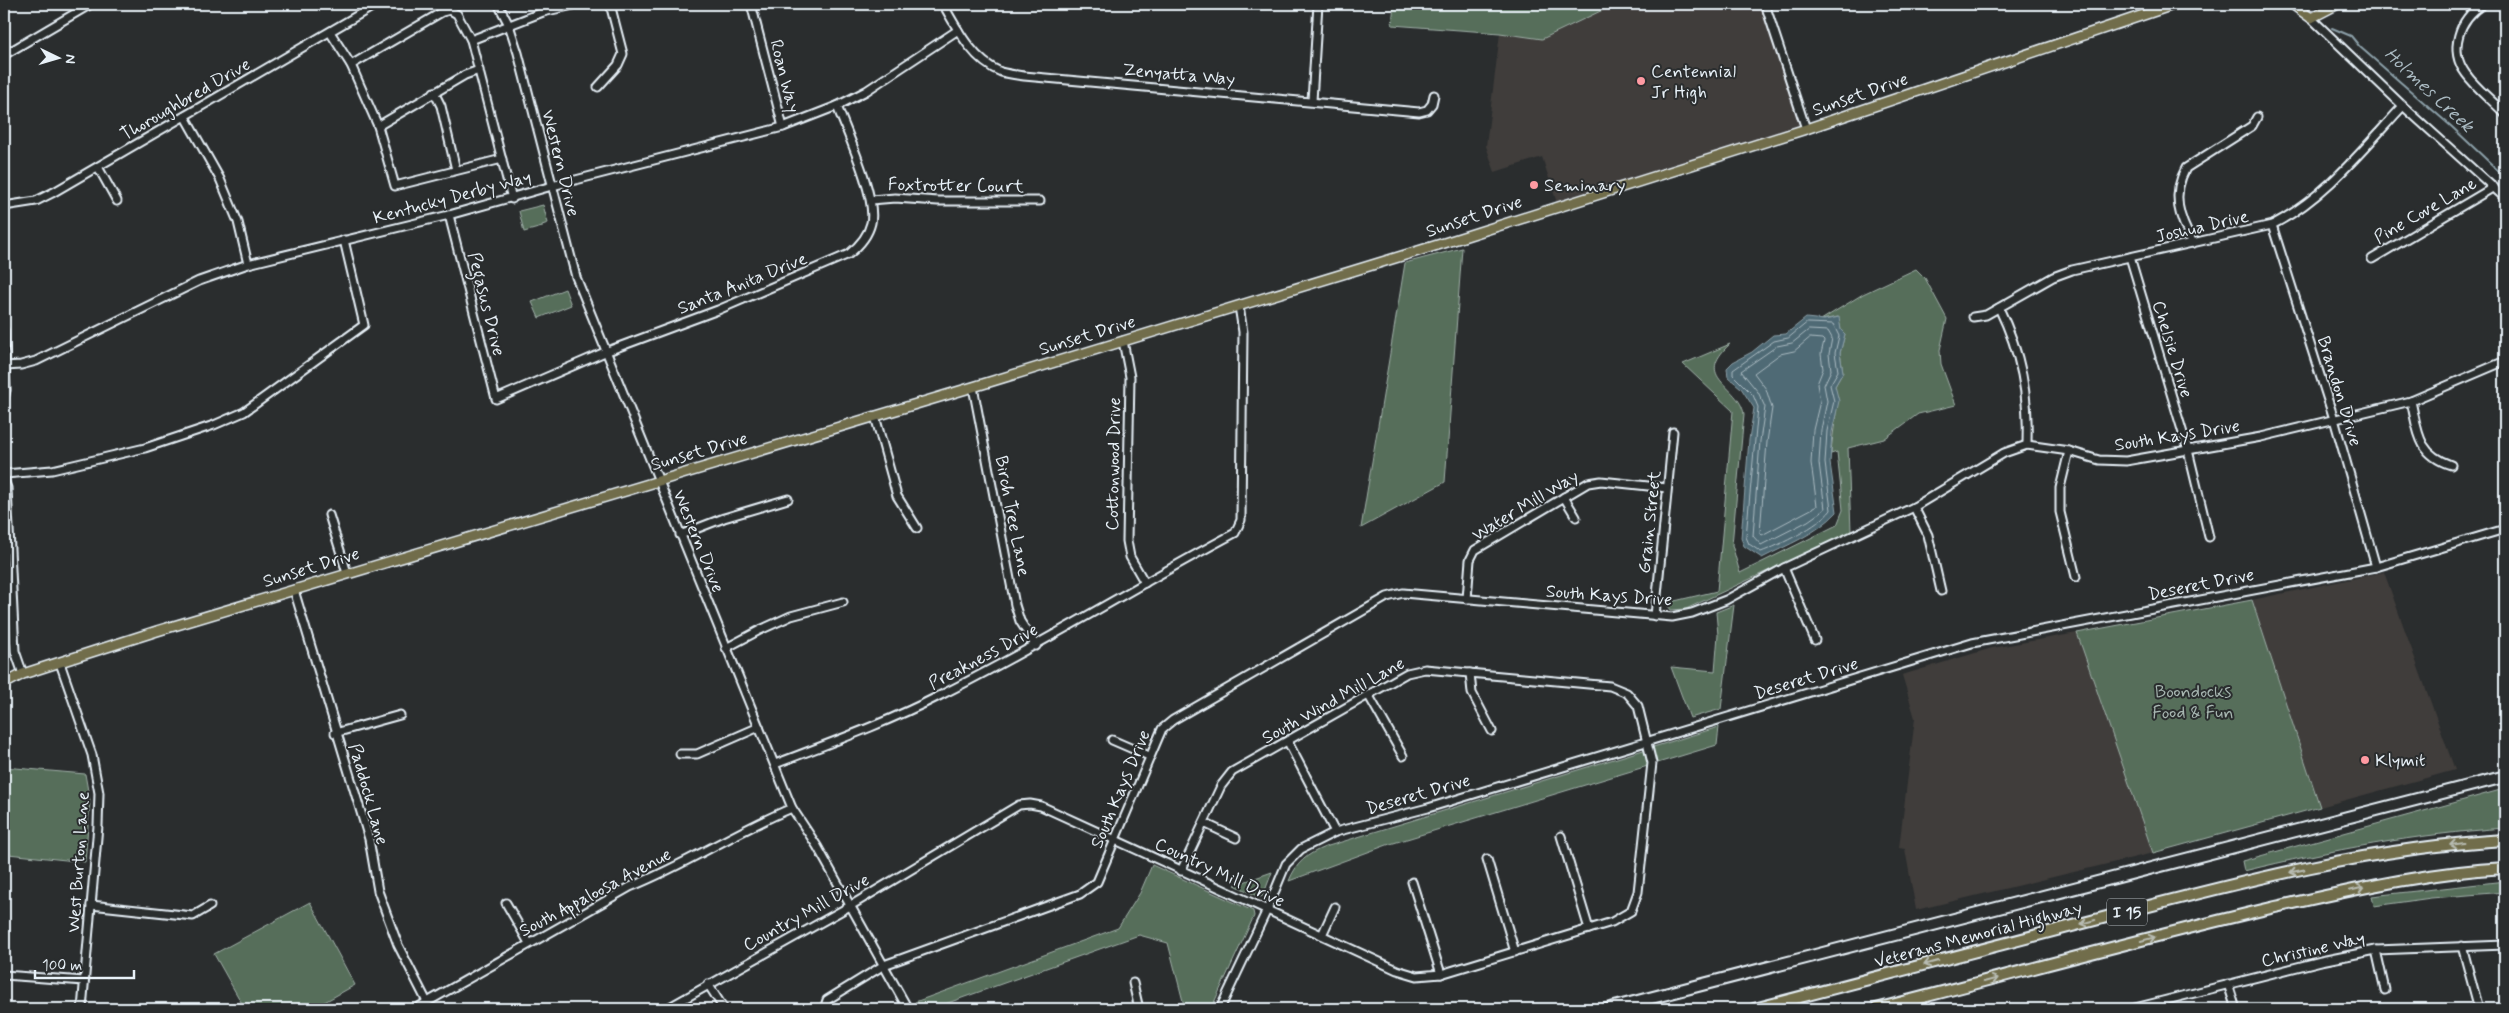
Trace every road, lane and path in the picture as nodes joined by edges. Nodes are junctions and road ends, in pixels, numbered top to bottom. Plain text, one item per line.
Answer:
1 (91, 4) edge
2 (377, 4) edge
3 (498, 4) edge
4 (578, 4) edge
5 (610, 4) edge
6 (751, 4) edge
7 (943, 4) edge
8 (1318, 4) edge
9 (1765, 4) edge
10 (2176, 4) edge
11 (2292, 4) edge
12 (2338, 4) edge
13 (2483, 4) edge
14 (2312, 18) junction
15 (509, 25) junction
16 (958, 30) junction
17 (330, 32) junction
18 (471, 40) junction
19 (4, 55) edge
20 (350, 65) junction
21 (479, 70) junction
22 (598, 87) dead end
23 (434, 92) junction
24 (1434, 95) dead end
25 (1312, 100) junction
26 (837, 106) junction
27 (2403, 106) junction
28 (2505, 114) edge
29 (185, 117) junction
30 (2257, 117) dead end
31 (378, 126) junction
32 (783, 128) junction
33 (1806, 129) junction
34 (502, 160) junction
35 (98, 167) junction
36 (456, 170) junction
37 (552, 186) junction
38 (2494, 187) junction
39 (2505, 198) edge
40 (512, 199) junction
41 (872, 200) junction
42 (117, 201) dead end
43 (1040, 201) dead end
44 (4, 206) edge
45 (449, 215) junction
46 (2272, 225) junction
47 (344, 240) junction
48 (2193, 243) junction
49 (2130, 257) junction
50 (2372, 259) dead end
51 (248, 264) junction
52 (1239, 306) junction
53 (1999, 308) junction
54 (1973, 317) dead end
55 (4, 330) edge
56 (1123, 341) junction
57 (605, 352) junction
58 (2505, 361) edge
59 (5, 366) edge
60 (973, 387) junction
61 (4, 399) edge
62 (496, 399) joint
63 (2411, 401) junction
64 (875, 416) junction
65 (2334, 419) junction
66 (1673, 432) dead end
67 (2027, 445) junction
68 (2188, 450) junction
69 (2069, 451) junction
70 (2450, 464) dead end
71 (4, 476) edge
72 (658, 480) junction
73 (1667, 488) junction
74 (1564, 497) junction
75 (788, 499) dead end
76 (1914, 507) junction
77 (328, 515) dead end
78 (1576, 518) dead end
79 (917, 528) dead end
80 (2505, 529) edge
81 (680, 535) junction
82 (2209, 537) dead end
83 (2376, 567) junction
84 (1784, 568) junction
85 (347, 573) junction
86 (2076, 577) dead end
87 (1145, 583) junction
88 (294, 590) junction
89 (1942, 590) dead end
90 (1467, 599) junction
91 (843, 602) dead end
92 (1655, 616) junction
93 (1815, 640) dead end
94 (1036, 646) junction
95 (726, 648) junction
96 (60, 663) junction
97 (1470, 673) junction
98 (24, 674) junction
99 (4, 684) edge
100 (1369, 696) junction
101 (400, 715) dead end
102 (759, 727) junction
103 (1492, 731) dead end
104 (336, 733) junction
105 (1112, 740) dead end
106 (1288, 742) junction
107 (1648, 742) junction
108 (680, 754) dead end
109 (1149, 756) junction
110 (1403, 756) dead end
111 (775, 764) junction
112 (792, 808) junction
113 (1204, 823) junction
114 (1336, 832) junction
115 (1561, 836) dead end
116 (1236, 838) dead end
117 (1115, 840) junction
118 (2505, 840) edge
119 (1487, 859) dead end
120 (2505, 868) edge
121 (1181, 871) junction
122 (1412, 882) dead end
123 (506, 903) dead end
124 (91, 905) junction
125 (210, 906) dead end
126 (850, 906) junction
127 (1335, 907) dead end
128 (1267, 910) junction
129 (1589, 929) junction
130 (1322, 935) junction
131 (529, 943) junction
132 (2505, 945) edge
133 (2462, 946) junction
134 (2376, 950) junction
135 (1515, 952) junction
136 (884, 965) junction
137 (1441, 974) junction
138 (4, 975) edge
139 (84, 982) junction
140 (1133, 983) dead end
141 (708, 984) junction
142 (2228, 984) junction
143 (2385, 990) dead end
144 (427, 1002) junction
145 (82, 1009) edge
146 (415, 1009) edge
147 (666, 1009) edge
148 (724, 1009) edge
149 (824, 1009) edge
150 (908, 1009) edge
151 (1139, 1009) edge
152 (1220, 1009) edge
153 (1754, 1009) edge
154 (1876, 1009) edge
155 (2132, 1009) edge
156 (2236, 1009) edge
157 (2479, 1009) edge

1 - 19 street
2 - 17 street, Thoroughbred Drive
3 - 15 street, Western Drive
4 - 15 street
5 - 22 street
6 - 32 street, Roan Way
7 - 16 street, Zenyatta Way
8 - 25 street
9 - 33 street
10 - 33 main road, Sunset Drive
11 - 14 main road
12 - 14 main road
13 - 28 street
14 - 27 street
15 - 18 street
15 - 37 street, Western Drive
16 - 25 street, Zenyatta Way
16 - 26 street, Kentucky Derby Way
17 - 20 street
17 - 29 street, Thoroughbred Drive
18 - 20 street
18 - 21 street
20 - 31 street
21 - 23 street
21 - 34 street
23 - 31 street
23 - 36 street
24 - 25 street, Zenyatta Way
26 - 32 street, Kentucky Derby Way
26 - 41 street, Santa Anita Drive
27 - 38 street
27 - 46 street, Joshua Drive
29 - 35 street, Thoroughbred Drive
29 - 51 street
30 - 48 street
31 - 36 street
32 - 37 street, Kentucky Derby Way
33 - 52 main road, Sunset Drive
34 - 36 street
34 - 40 street
35 - 42 street
35 - 44 street, Thoroughbred Drive
37 - 40 street, Kentucky Derby Way
37 - 57 street, Western Drive
38 - 39 street
38 - 50 street, Pine Cove Lane
40 - 45 street, Kentucky Derby Way
41 - 43 street, Foxtrotter Court
41 - 57 street, Santa Anita Drive
45 - 47 street, Kentucky Derby Way
45 - 62 street, Pegasus Drive
46 - 48 street, Joshua Drive
46 - 65 street, Brandon Drive
47 - 51 street, Kentucky Derby Way
47 - 71 street
48 - 49 street, Joshua Drive
49 - 53 street, Joshua Drive
49 - 68 street, Chelsie Drive
51 - 59 street, Kentucky Derby Way
52 - 56 main road, Sunset Drive
52 - 87 street, Preakness Drive
53 - 54 street, Joshua Drive
53 - 67 street
55 - 59 street
56 - 60 main road, Sunset Drive
56 - 87 street, Cottonwood Drive
57 - 62 street, Santa Anita Drive
57 - 72 street, Western Drive
58 - 63 street, South Kays Drive
59 - 61 street
60 - 64 main road, Sunset Drive
60 - 94 street, Birch Tree Lane
63 - 65 street, South Kays Drive
63 - 70 street
64 - 72 main road, Sunset Drive
64 - 79 street
65 - 68 street, South Kays Drive
65 - 83 street, Brandon Drive
66 - 73 street, Grain Street
67 - 69 street, South Kays Drive
67 - 76 street, South Kays Drive
68 - 69 street, South Kays Drive
68 - 82 street, Chelsie Drive
69 - 86 street
71 - 98 street
72 - 81 street, Western Drive
72 - 85 main road, Sunset Drive
73 - 74 street, Water Mill Way
73 - 92 street, Grain Street
74 - 78 street
74 - 90 street, Water Mill Way
75 - 81 street
76 - 84 street, South Kays Drive
76 - 89 street
77 - 85 street
80 - 83 street, Deseret Drive
81 - 95 street, Western Drive
83 - 107 street, Deseret Drive
84 - 92 street, South Kays Drive
84 - 93 street
85 - 88 main road, Sunset Drive
87 - 94 street, Preakness Drive
88 - 96 main road, Sunset Drive
88 - 104 street, Paddock Lane
90 - 92 street, South Kays Drive
90 - 109 street, South Kays Drive
91 - 95 street
94 - 111 street, Preakness Drive
95 - 102 street, Western Drive
96 - 98 main road, Sunset Drive
96 - 124 street, West Burton Lane
97 - 100 street, South Wind Mill Lane
97 - 103 street
97 - 107 street, South Wind Mill Lane
98 - 99 main road, Sunset Drive
100 - 106 street, South Wind Mill Lane
100 - 110 street
101 - 104 street
102 - 108 street
102 - 111 street, Western Drive
104 - 144 street, Paddock Lane
105 - 109 street
106 - 113 street, South Wind Mill Lane
106 - 114 street
107 - 114 street, Deseret Drive
107 - 129 street, Country Mill Drive
109 - 117 street, South Kays Drive
111 - 112 street, Western Drive
112 - 126 street, Western Drive
112 - 131 street, South Appaloosa Avenue
113 - 116 street
113 - 121 street, South Wind Mill Lane
114 - 128 street, Deseret Drive
115 - 129 street
117 - 121 street, Country Mill Drive
117 - 126 street, Country Mill Drive
117 - 136 street, South Kays Drive
118 -> 153 highway, Veterans Memorial Highway / I 15
119 - 135 street
154 -> 120 highway, I 15
121 - 128 street, Country Mill Drive
122 - 137 street
123 - 131 street
124 - 125 street
124 - 139 street, West Burton Lane
126 - 136 street, Western Drive
126 - 141 street, Country Mill Drive
127 - 130 street
128 - 130 street, Country Mill Drive
128 - 152 street, Deseret Drive
129 - 135 street, Country Mill Drive
130 - 137 street, Country Mill Drive
131 - 144 street, South Appaloosa Avenue
132 - 133 street, Christine Way
133 - 134 street, Christine Way
133 - 157 street
134 - 142 street, Christine Way
134 - 143 street
135 - 137 street, Country Mill Drive
136 - 149 street, South Kays Drive
136 - 150 street, Western Drive
138 - 139 street
139 - 145 street, West Burton Lane
140 - 151 street
141 - 147 street, Country Mill Drive
141 - 148 street
142 - 155 street, Christine Way
142 - 156 street
144 - 146 street, South Appaloosa Avenue

